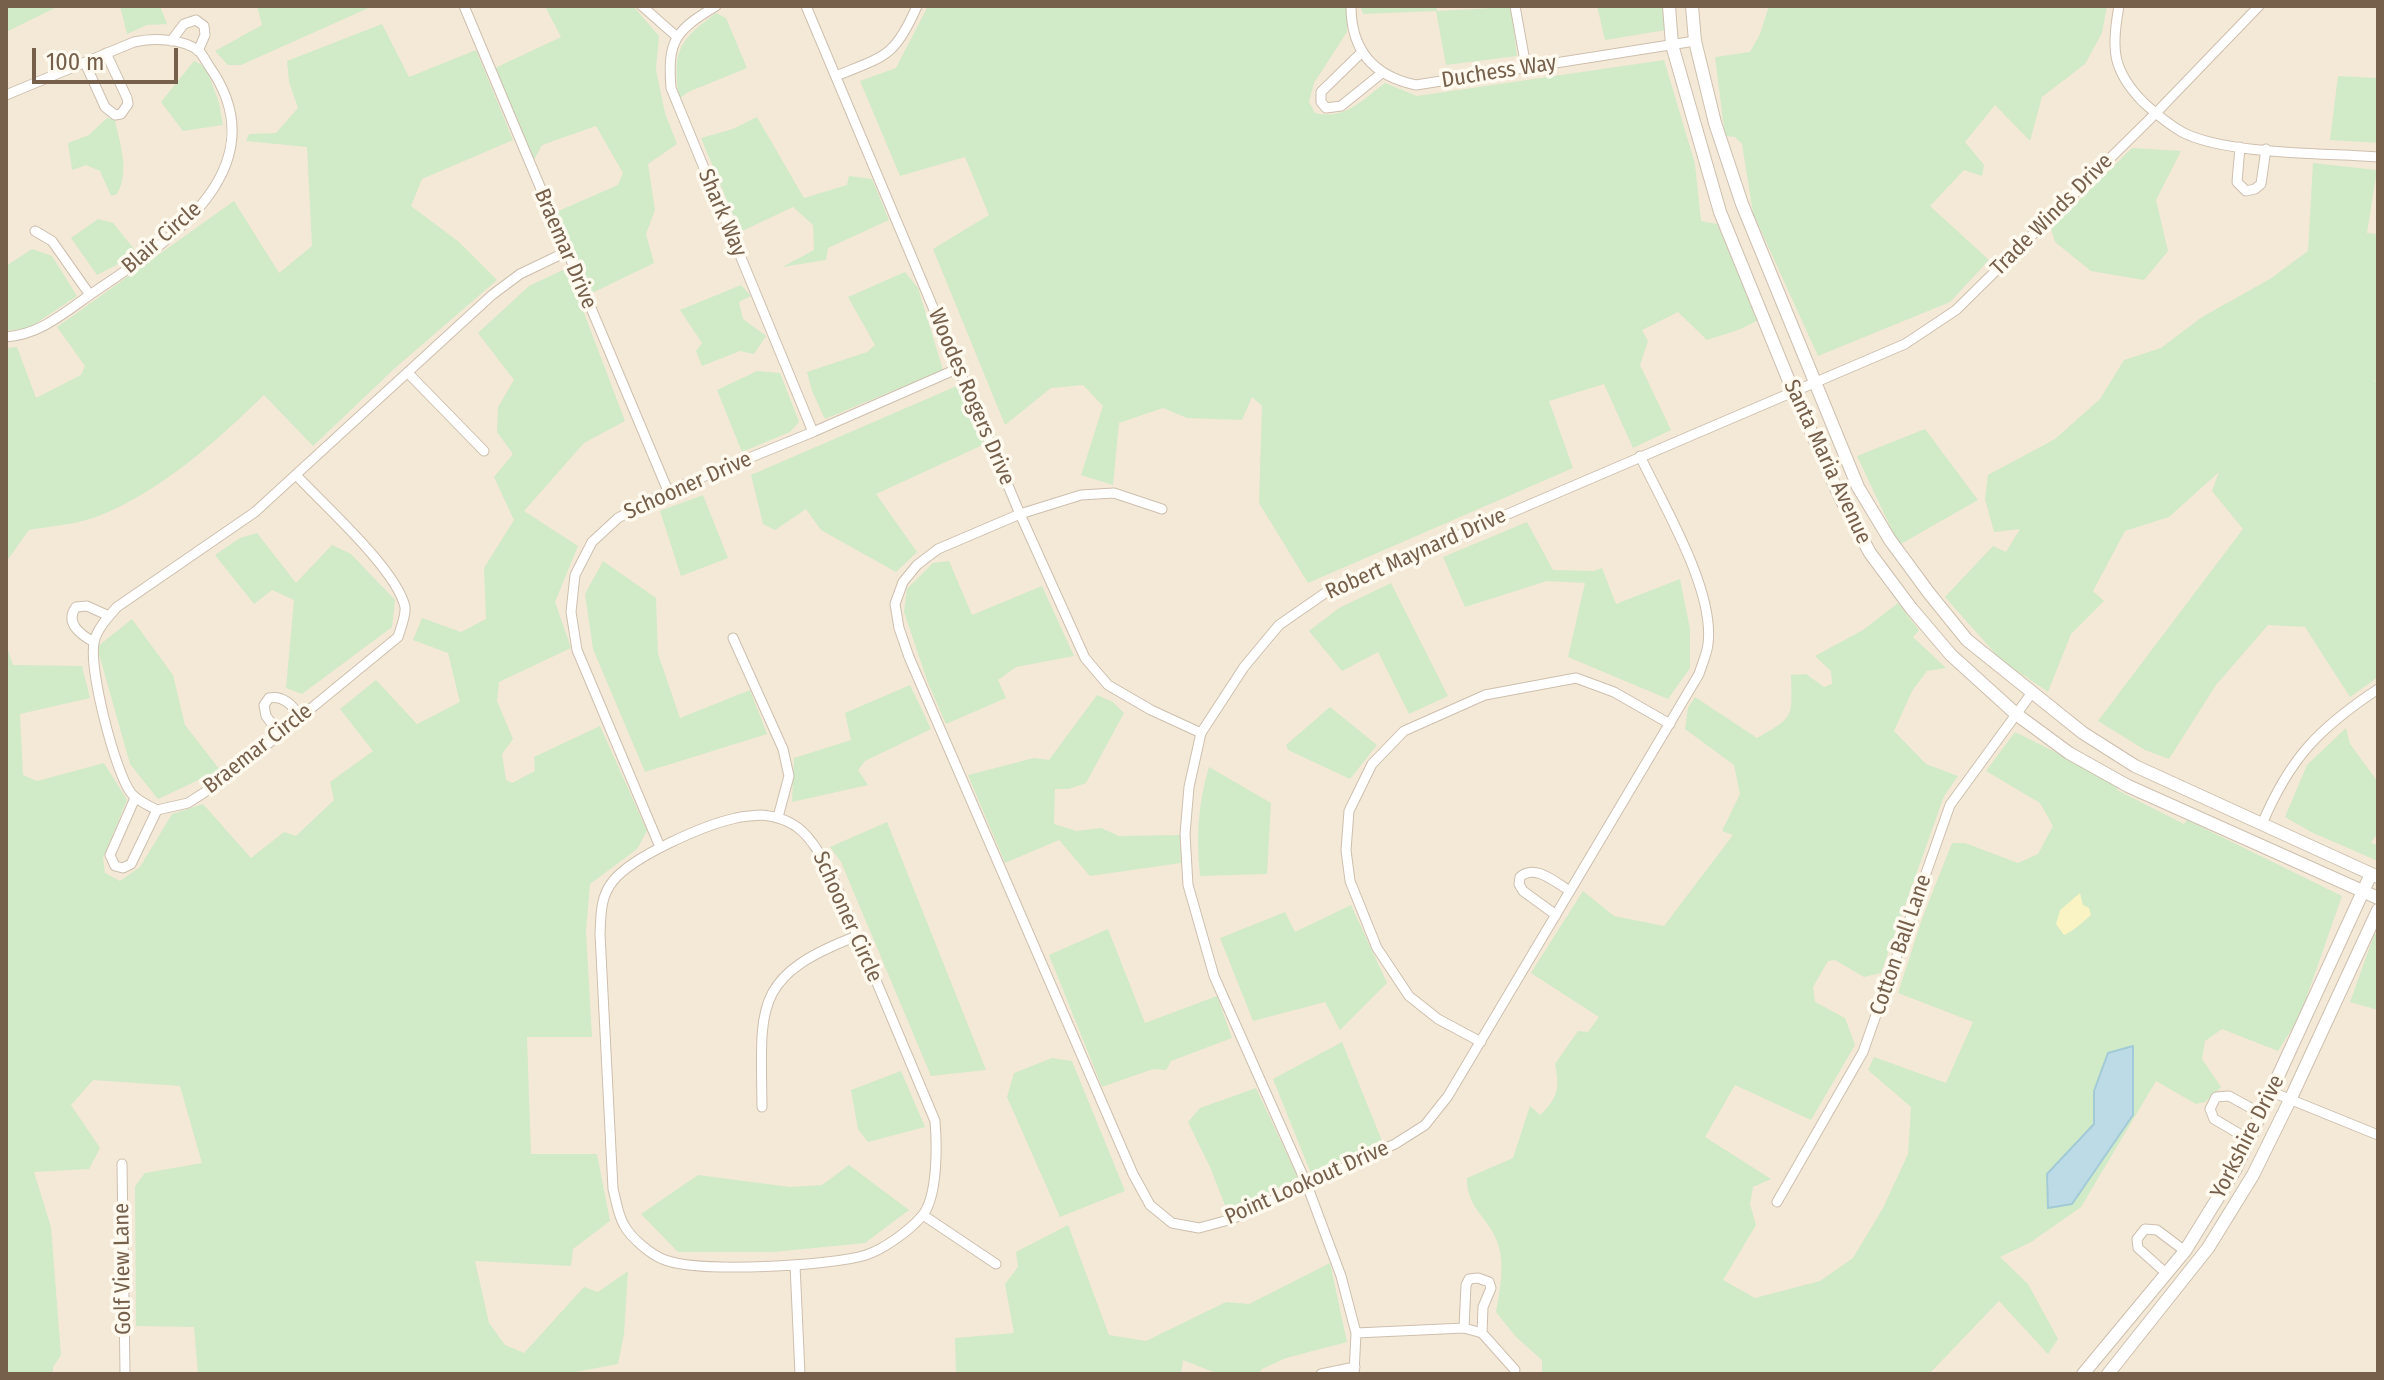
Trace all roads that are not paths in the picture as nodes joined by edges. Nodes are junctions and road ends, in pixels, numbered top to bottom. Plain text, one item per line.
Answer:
1 (464, 6) edge
2 (642, 6) edge
3 (716, 6) edge
4 (806, 6) edge
5 (917, 6) edge
6 (1351, 6) edge
7 (1515, 6) edge
8 (1669, 6) edge
9 (1692, 6) edge
10 (2119, 6) edge
11 (2259, 6) edge
12 (676, 36) junction
13 (171, 41) junction
14 (1695, 41) junction
15 (1672, 45) junction
16 (198, 51) junction
17 (1362, 52) junction
18 (106, 53) junction
19 (85, 63) junction
20 (1526, 67) junction
21 (1382, 73) junction
22 (836, 76) junction
23 (6, 95) edge
24 (2155, 114) junction
25 (2240, 147) junction
26 (2266, 149) junction
27 (2378, 157) edge
28 (35, 231) dead end
29 (566, 252) junction
30 (90, 295) junction
31 (6, 337) edge
32 (959, 368) junction
33 (408, 373) junction
34 (1814, 382) junction
35 (1793, 391) junction
36 (813, 432) junction
37 (484, 451) dead end
38 (1640, 456) junction
39 (297, 476) junction
40 (668, 491) junction
41 (1162, 509) dead end
42 (1020, 514) junction
43 (109, 616) junction
44 (733, 638) dead end
45 (1967, 640) junction
46 (94, 642) junction
47 (1951, 655) junction
48 (2378, 689) edge
49 (2031, 694) junction
50 (2016, 714) junction
51 (300, 716) junction
52 (1670, 724) junction
53 (279, 733) junction
54 (1201, 733) junction
55 (2135, 766) junction
56 (2128, 786) junction
57 (135, 798) junction
58 (2229, 809) junction
59 (157, 810) junction
60 (778, 817) junction
61 (2262, 824) junction
62 (2219, 827) junction
63 (660, 847) junction
64 (2374, 875) edge
65 (1570, 891) junction
66 (2363, 891) junction
67 (2378, 898) edge
68 (2378, 910) edge
69 (1556, 915) junction
70 (857, 936) junction
71 (1481, 1042) junction
72 (2272, 1092) junction
73 (2290, 1100) junction
74 (762, 1107) dead end
75 (2260, 1113) junction
76 (2378, 1135) edge
77 (2248, 1139) junction
78 (122, 1164) dead end
79 (1307, 1185) junction
80 (1777, 1202) dead end
81 (923, 1215) junction
82 (2185, 1251) junction
83 (996, 1264) dead end
84 (795, 1265) junction
85 (2167, 1274) junction
86 (1464, 1328) junction
87 (1356, 1333) junction
88 (1482, 1333) junction
89 (1354, 1370) edge
90 (1515, 1370) dead end
91 (2086, 1373) edge
92 (125, 1374) edge
93 (800, 1374) edge
94 (1321, 1374) edge
95 (2108, 1374) edge

1 - 29 street, Braemar Drive
2 - 12 street
3 - 12 street
4 - 22 street, Woodes Rogers Drive
5 - 22 street
6 - 17 street, Duchess Way
7 - 20 street
8 - 15 street, Santa Maria Avenue
9 - 14 street, Santa Maria Avenue
10 - 24 street
11 - 24 street, Trade Winds Drive
12 - 36 street, Shark Way
13 - 16 street
13 - 16 street
13 - 18 street
14 - 15 street, Duchess Way
14 - 34 street, Santa Maria Avenue
15 - 20 street, Duchess Way
15 - 35 street, Santa Maria Avenue
16 - 30 street, Blair Circle
17 - 21 street, Duchess Way
17 - 21 street
18 - 19 street
18 - 19 street
19 - 23 street
20 - 21 street, Duchess Way
22 - 32 street, Woodes Rogers Drive
24 - 25 street
24 - 34 street, Trade Winds Drive
25 - 26 street
25 - 26 street
26 - 27 street
28 - 30 street
29 - 33 street
29 - 40 street, Braemar Drive
30 - 31 street, Blair Circle
32 - 36 street, Schooner Drive
32 - 42 street, Woodes Rogers Drive
33 - 37 street
33 - 39 street
34 - 35 street, Robert Maynard Drive
34 - 45 street, Santa Maria Avenue
35 - 38 street, Robert Maynard Drive
35 - 47 street, Santa Maria Avenue
36 - 40 street, Schooner Drive
38 - 52 street, Point Lookout Drive
38 - 54 street, Robert Maynard Drive
39 - 43 street
39 - 51 street, Braemar Circle
40 - 63 street, Schooner Drive
41 - 42 street, Point Lookout Drive
42 - 54 street, Woodes Rogers Drive
42 - 79 street, Point Lookout Drive
43 - 46 street
43 - 46 street
44 - 60 street
45 - 47 street
45 - 49 street, Santa Maria Avenue
46 - 57 street
47 - 50 street, Santa Maria Avenue
48 - 61 street
49 - 50 street, Cotton Ball Lane
49 - 55 street, Santa Maria Avenue
50 - 56 street, Santa Maria Avenue
50 - 80 street, Cotton Ball Lane
51 - 53 street, Braemar Circle
51 - 53 street
52 - 65 street, Point Lookout Drive
52 - 71 street
53 - 59 street, Braemar Circle
54 - 79 street, Robert Maynard Drive
55 - 56 street
55 - 58 street, Santa Maria Avenue
56 - 62 street, Santa Maria Avenue
57 - 59 street
57 - 59 street
58 - 61 street, Santa Maria Avenue
58 - 62 street
60 - 63 street
60 - 70 street, Schooner Circle
61 - 64 street, Santa Maria Avenue
62 - 66 street, Santa Maria Avenue
63 - 84 street
64 - 66 street, Yorkshire Drive
65 - 69 street, Point Lookout Drive
65 - 69 street
66 - 67 street, Santa Maria Avenue
66 - 72 street, Yorkshire Drive
68 - 73 street, Yorkshire Drive
69 - 71 street, Point Lookout Drive
70 - 74 street
70 - 81 street, Schooner Circle
71 - 79 street, Point Lookout Drive
72 - 73 street
72 - 75 street, Yorkshire Drive
73 - 76 street
73 - 95 street, Yorkshire Drive
75 - 77 street, Yorkshire Drive
75 - 77 street
77 - 82 street, Yorkshire Drive
78 - 92 street, Golf View Lane
79 - 87 street, Robert Maynard Drive
81 - 83 street
81 - 84 street
82 - 85 street, Yorkshire Drive
82 - 85 street
84 - 93 street
85 - 91 street, Yorkshire Drive
86 - 87 street
86 - 88 street
86 - 88 street
87 - 89 street, Robert Maynard Drive
88 - 90 street
89 - 94 street

